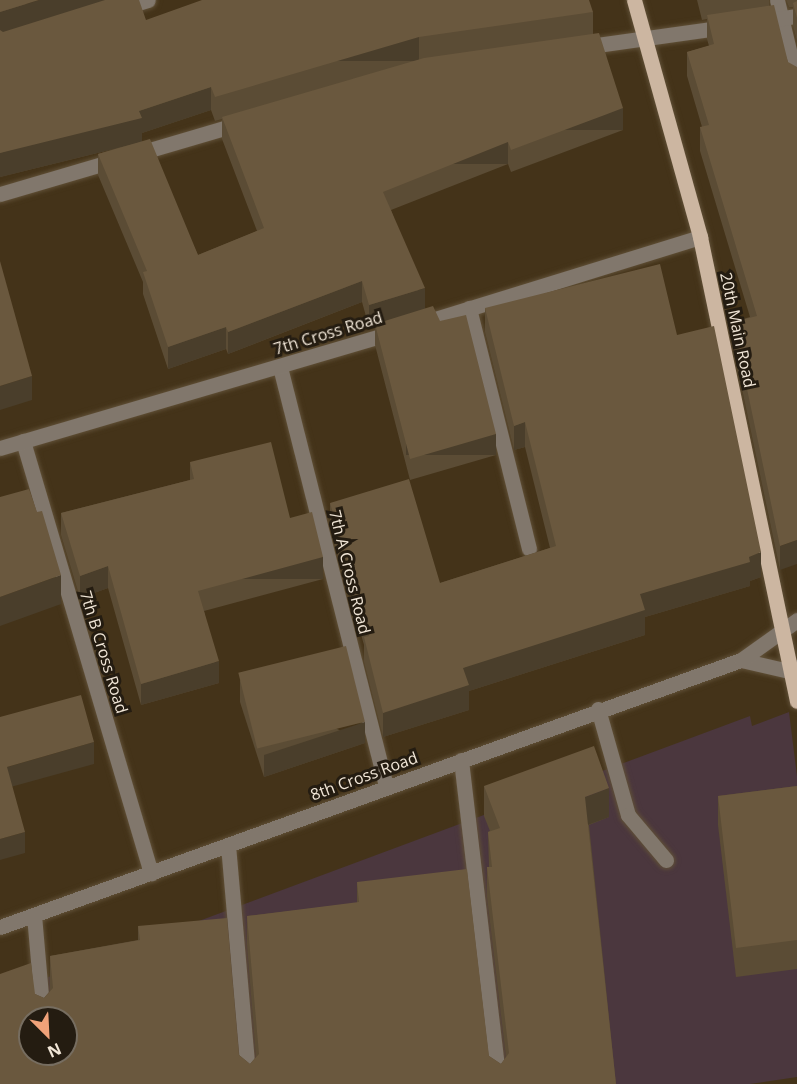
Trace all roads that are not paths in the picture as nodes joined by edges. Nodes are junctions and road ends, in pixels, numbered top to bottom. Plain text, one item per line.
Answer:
1 (148, 0) edge
2 (634, 0) edge
3 (777, 0) edge
4 (105, 13) edge
5 (797, 16) edge
6 (781, 18) junction
7 (643, 39) junction
8 (561, 51) edge
9 (797, 83) edge
10 (262, 117) edge
11 (0, 194) edge
12 (700, 237) junction
13 (469, 308) junction
14 (280, 367) junction
15 (23, 441) junction
16 (0, 448) edge
17 (529, 549) dead end
18 (797, 620) edge
19 (781, 626) junction
20 (741, 660) junction
21 (793, 669) edge
22 (797, 701) edge
23 (598, 709) junction
24 (461, 760) junction
25 (386, 787) junction
26 (228, 845) junction
27 (666, 860) dead end
28 (151, 873) junction
29 (34, 915) junction
30 (0, 927) edge
31 (42, 1006) edge
32 (47, 1066) edge
33 (49, 1084) edge
34 (249, 1084) edge
35 (499, 1084) edge

1 - 4 street
2 - 7 main road, 20th Main Road
3 - 6 street
5 - 6 street
6 - 7 street
6 - 9 street
7 - 8 street
7 - 12 main road, 20th Main Road
10 - 11 street
12 - 13 street, 7th Cross Road
12 - 19 main road, 20th Main Road
13 - 14 street, 7th Cross Road
13 - 17 street
14 - 15 street, 7th Cross Road
14 - 25 street, 7th A Cross Road
15 - 16 street, 7th Cross Road
15 - 28 street, 7th B Cross Road
18 - 19 street, 8th Cross Road
19 - 20 street, 8th Cross Road
19 - 21 main road, 20th Main Road
20 - 21 street
20 - 23 street, 8th Cross Road
21 - 22 main road, 20th Main Road
23 - 24 street, 8th Cross Road
23 - 27 street
24 - 25 street, 8th Cross Road
24 - 35 street
25 - 26 street, 8th Cross Road
26 - 28 street, 8th Cross Road
26 - 34 street
28 - 29 street, 8th Cross Road
29 - 30 street, 8th Cross Road
29 - 31 street
32 - 33 street

